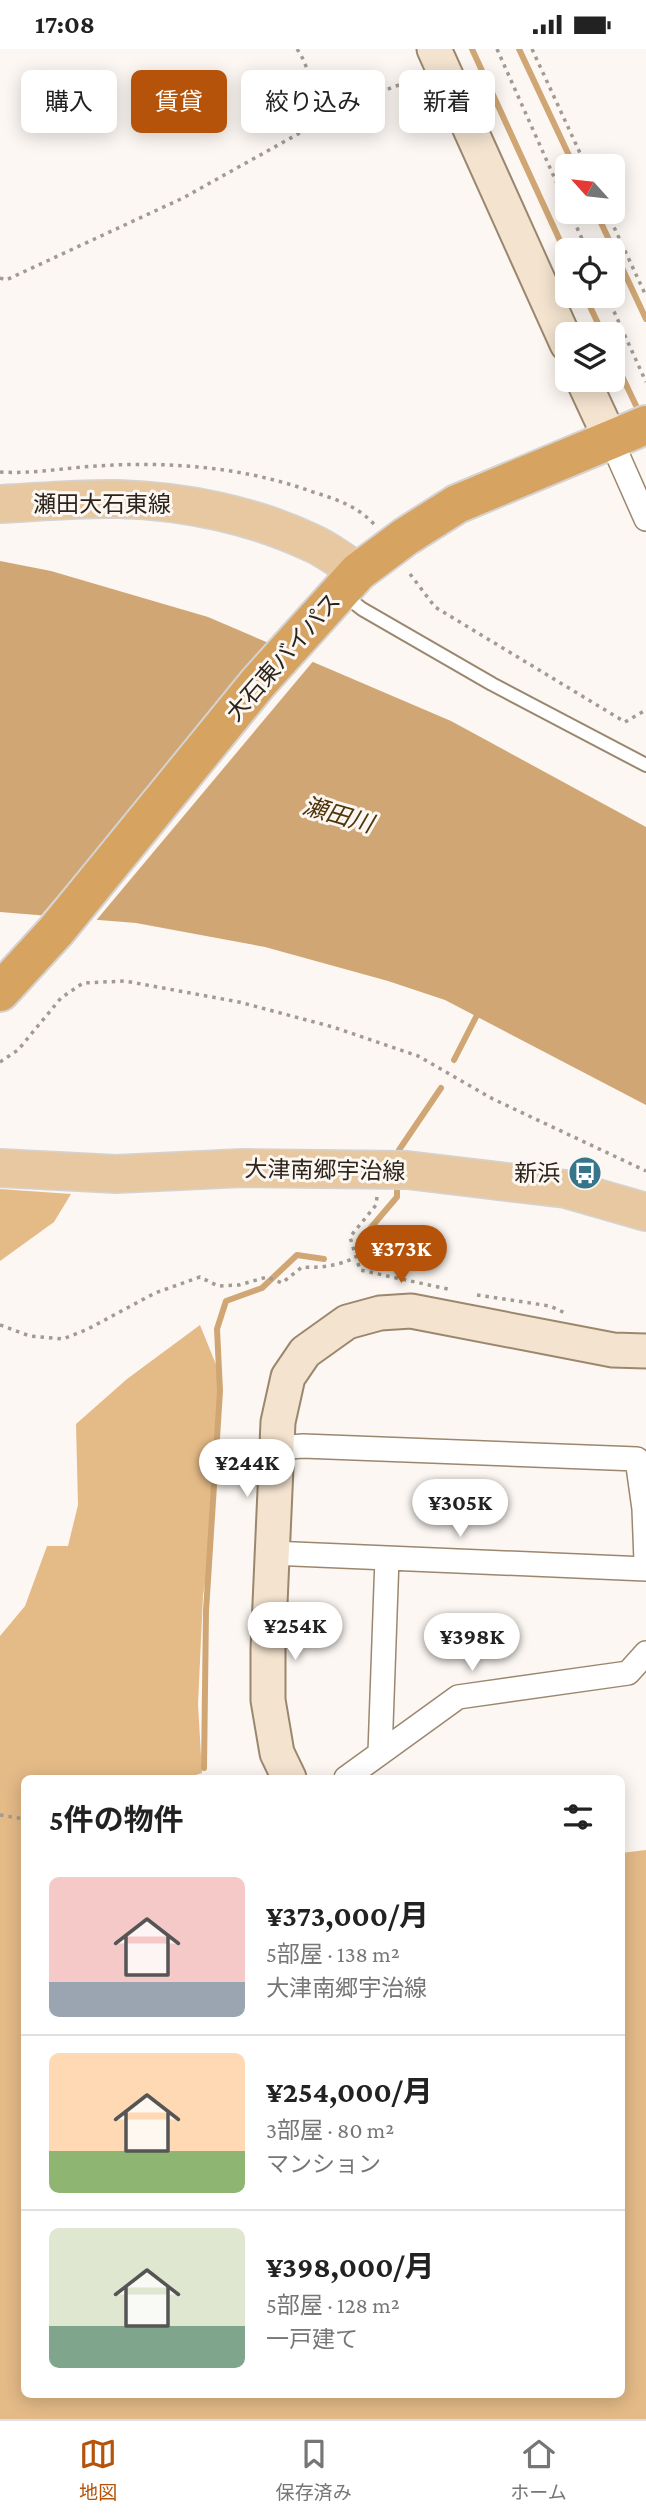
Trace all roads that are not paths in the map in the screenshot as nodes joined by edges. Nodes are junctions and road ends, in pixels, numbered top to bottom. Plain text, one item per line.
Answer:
1 (439, 59) edge
2 (557, 322) edge
3 (589, 392) edge
4 (646, 425) edge
5 (610, 438) junction
6 (0, 504) edge
7 (646, 519) edge
8 (349, 582) junction
9 (646, 765) edge
10 (0, 992) edge
11 (0, 1168) edge
12 (646, 1212) edge
13 (646, 1351) edge
14 (276, 1448) junction
15 (271, 1553) junction
16 (387, 1558) junction
17 (646, 1561) edge
18 (646, 1569) edge
19 (646, 1653) edge
20 (380, 1753) junction
21 (288, 1775) edge
22 (350, 1775) edge

1 - 2 street
3 - 5 street
4 - 5 highway, 大石東バイパス
5 - 7 street
5 - 8 highway, 大石東バイパス
6 - 8 main road, 瀬田大石東線
8 - 9 lane
8 - 10 highway, 大石東バイパス
11 - 12 main road, 大津南郷宇治線
13 - 14 street
14 - 15 street
14 - 17 street
15 - 16 street
15 - 21 street
16 - 18 street
16 - 20 street
19 - 20 street
20 - 22 street

